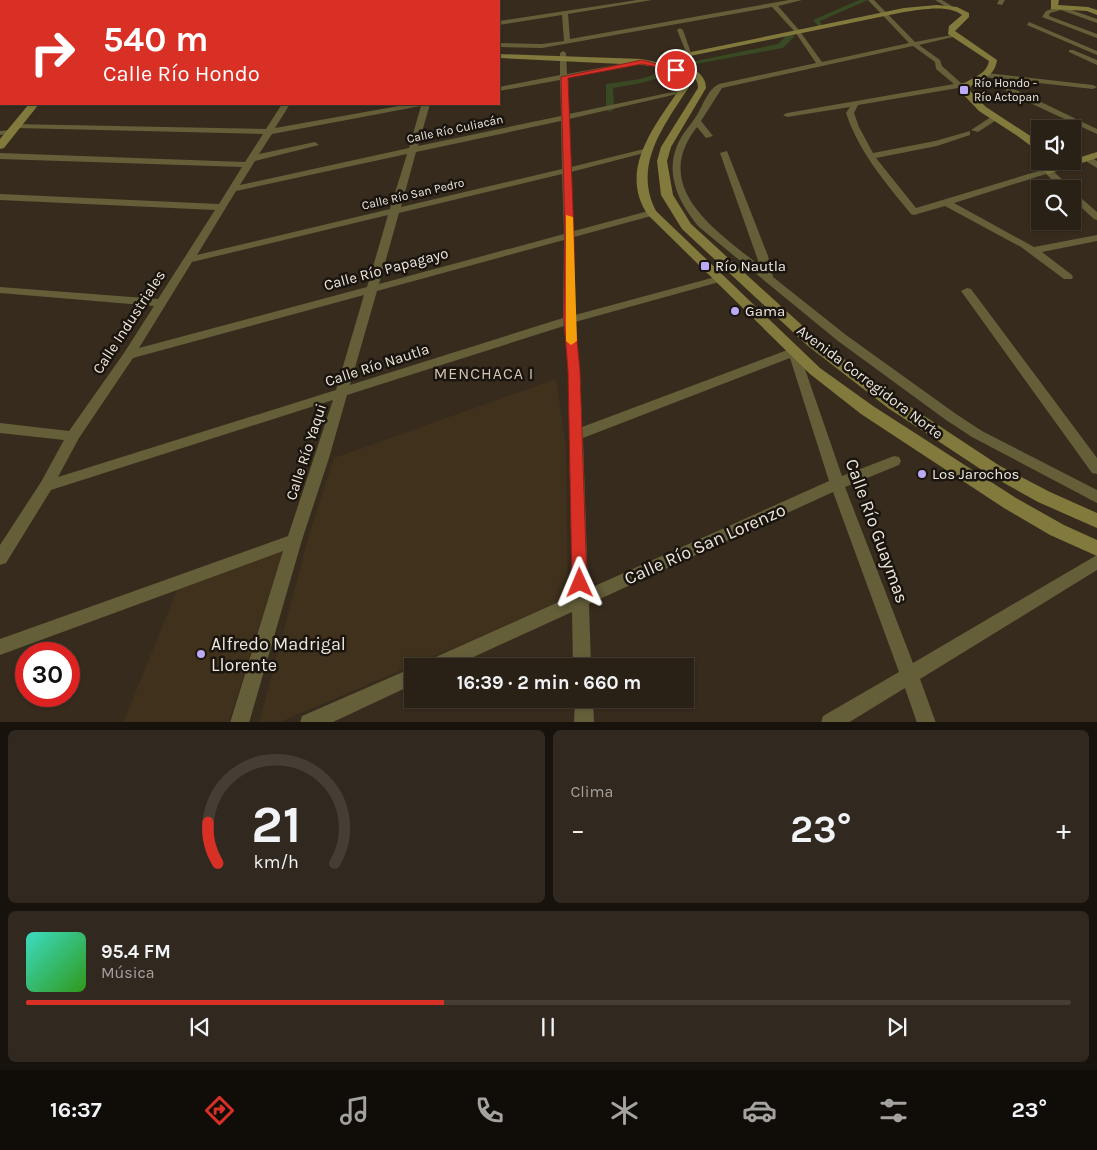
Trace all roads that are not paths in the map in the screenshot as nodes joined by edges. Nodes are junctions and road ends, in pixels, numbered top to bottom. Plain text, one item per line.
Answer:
1 (649, 0) edge
2 (799, 0) edge
3 (871, 0) edge
4 (938, 0) edge
5 (774, 5) junction
6 (1058, 5) edge
7 (952, 8) junction
8 (1097, 11) edge
9 (565, 13) junction
10 (886, 14) junction
11 (1097, 21) edge
12 (500, 24) edge
13 (1028, 24) dead end
14 (680, 30) dead end
15 (797, 31) junction
16 (955, 35) junction
17 (1097, 36) edge
18 (567, 42) junction
19 (914, 44) junction
20 (500, 45) edge
21 (1097, 48) edge
22 (1087, 49) junction
23 (500, 50) edge
24 (689, 52) junction
25 (1097, 53) edge
26 (500, 56) edge
27 (563, 56) junction
28 (657, 59) junction
29 (642, 62) junction
30 (820, 64) junction
31 (1097, 64) edge
32 (986, 75) junction
33 (565, 77) junction
34 (963, 84) junction
35 (1092, 87) dead end
36 (500, 89) edge
37 (1009, 90) dead end
38 (682, 92) junction
39 (855, 104) junction
40 (33, 105) edge
41 (285, 105) edge
42 (418, 105) edge
43 (424, 105) edge
44 (787, 115) dead end
45 (566, 117) junction
46 (994, 119) junction
47 (697, 122) junction
48 (13, 129) junction
49 (267, 132) junction
50 (1097, 132) edge
51 (0, 133) edge
52 (709, 136) dead end
53 (1031, 141) edge
54 (316, 145) dead end
55 (0, 146) edge
56 (646, 148) junction
57 (412, 151) junction
58 (670, 151) junction
59 (724, 153) dead end
60 (0, 156) edge
61 (871, 156) junction
62 (1092, 156) edge
63 (249, 162) junction
64 (1097, 165) edge
65 (567, 170) junction
66 (1036, 170) edge
67 (1051, 170) edge
68 (670, 175) junction
69 (1060, 180) edge
70 (233, 189) junction
71 (0, 197) edge
72 (945, 202) junction
73 (1081, 202) edge
74 (222, 207) junction
75 (395, 211) junction
76 (652, 213) junction
77 (1097, 217) edge
78 (570, 235) junction
79 (1097, 238) edge
80 (1034, 250) junction
81 (188, 260) junction
82 (768, 277) junction
83 (1068, 277) dead end
84 (719, 278) junction
85 (372, 289) junction
86 (0, 290) edge
87 (967, 291) dead end
88 (161, 303) junction
89 (569, 320) junction
90 (794, 352) junction
91 (128, 355) junction
92 (341, 394) junction
93 (0, 428) edge
94 (576, 435) junction
95 (73, 436) junction
96 (894, 461) dead end
97 (1097, 469) edge
98 (838, 484) junction
99 (46, 486) junction
100 (1097, 497) edge
101 (1097, 521) edge
102 (294, 540) junction
103 (1097, 548) edge
104 (0, 558) edge
105 (1097, 562) edge
106 (580, 601) junction
107 (0, 647) edge
108 (453, 658) edge
109 (582, 658) edge
110 (910, 676) junction
111 (404, 680) edge
112 (584, 708) edge
113 (239, 722) edge
114 (309, 722) edge
115 (584, 722) edge
116 (830, 722) edge
117 (927, 722) edge

1 - 9 street
2 - 5 street
3 - 10 street
4 - 7 street
5 - 15 street
5 - 18 street
6 - 8 main road
6 - 11 street
6 - 17 street
7 - 10 main road
7 - 16 main road
9 - 12 street
9 - 18 street
10 - 15 main road
10 - 19 street
13 - 22 street
14 - 24 street
15 - 24 main road
15 - 30 street
16 - 19 street
16 - 32 main road
18 - 20 street
19 - 30 street
19 - 34 street
21 - 22 street
22 - 25 street
22 - 31 street
23 - 27 main road
24 - 28 main road
26 - 27 main road
27 - 28 main road
27 - 29 main road
27 - 33 street
28 - 58 main road
29 - 33 street
29 - 38 main road
30 - 47 street
32 - 34 main road
32 - 35 street
33 - 36 street
33 - 45 street
34 - 39 street
34 - 46 main road
37 - 50 street
38 - 45 street, Calle Río Culiacán
38 - 56 main road
39 - 44 street
39 - 61 street
40 - 48 main road
41 - 49 street, Calle Industriales
42 - 49 street
43 - 57 street, Calle Río Yaqui
45 - 57 street, Calle Río Culiacán
45 - 65 street
46 - 53 main road
46 - 61 street
47 - 52 street
47 - 58 street
48 - 49 street
48 - 51 street
48 - 55 main road
49 - 63 street, Calle Industriales
54 - 63 street
56 - 65 street, Calle Río San Pedro
56 - 76 main road, Avenida Corregidora Norte
57 - 70 street, Calle Río Culiacán
57 - 75 street, Calle Río Yaqui
58 - 68 main road, Avenida Corregidora Norte
59 - 82 street
60 - 63 street
61 - 72 street
62 - 64 street
63 - 70 street, Calle Industriales
65 - 75 street, Calle Río San Pedro
65 - 78 street
66 - 72 street
67 - 69 street
68 - 82 street
68 - 101 main road, Avenida Corregidora Norte
70 - 74 street, Calle Industriales
71 - 74 street
72 - 80 street
73 - 77 street
74 - 81 street, Calle Industriales
75 - 81 street, Calle Río San Pedro
75 - 85 street, Calle Río Yaqui
76 - 78 street, Calle Río Papagayo
76 - 84 main road, Avenida Corregidora Norte
78 - 85 street, Calle Río Papagayo
78 - 89 street
79 - 80 street
80 - 83 street
81 - 88 street, Calle Industriales
82 - 100 street
84 - 89 street, Calle Río Nautla
84 - 90 main road, Avenida Corregidora Norte
85 - 91 street, Calle Río Papagayo
85 - 92 street, Calle Río Yaqui
86 - 88 street
87 - 97 street
88 - 91 street, Calle Industriales
89 - 92 street, Calle Río Nautla
89 - 94 street
90 - 94 street
90 - 98 street, Calle Río Guaymas
90 - 103 main road, Avenida Corregidora Norte
91 - 95 street, Calle Industriales
92 - 99 street, Calle Río Nautla
92 - 102 street, Calle Río Yaqui
93 - 95 street
94 - 106 street
95 - 99 street, Calle Industriales
96 - 98 street, Calle Río San Lorenzo
98 - 106 street, Calle Río San Lorenzo
98 - 110 street, Calle Río Guaymas
99 - 104 street, Calle Industriales
102 - 107 street
102 - 113 street, Calle Río Yaqui
105 - 110 street
106 - 108 street, Calle Río San Lorenzo
106 - 109 street
110 - 116 street
110 - 117 street, Calle Río Guaymas
111 - 114 street
112 - 115 street

